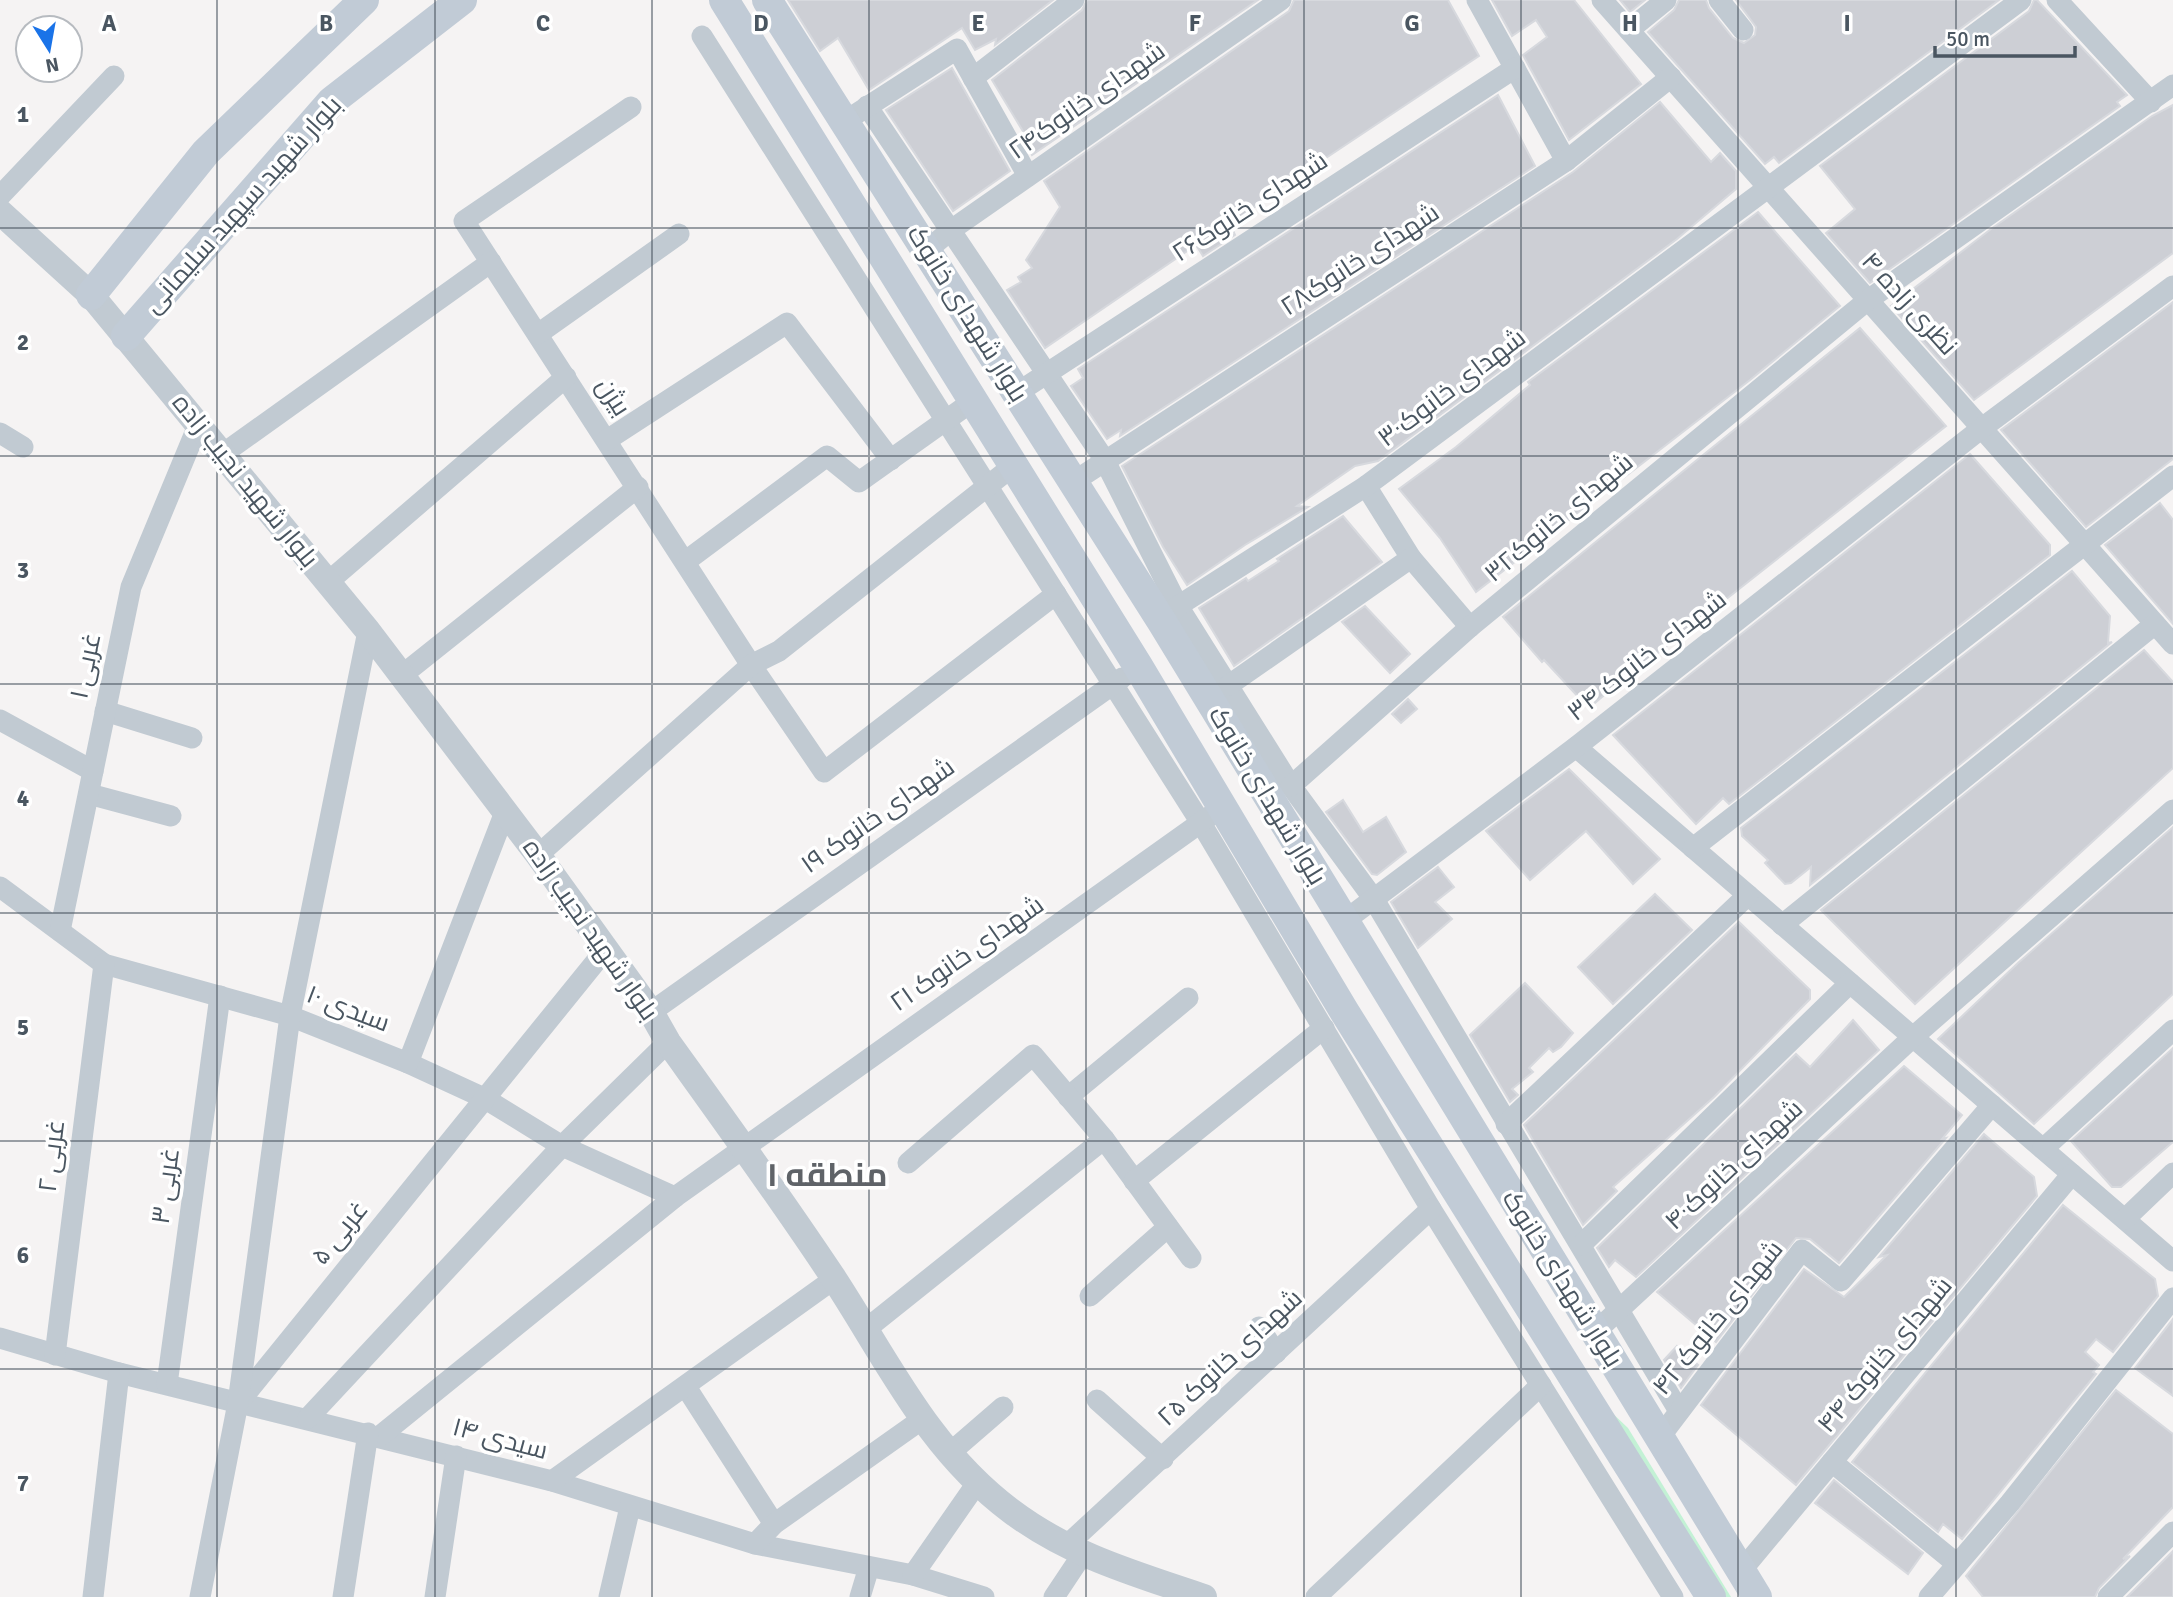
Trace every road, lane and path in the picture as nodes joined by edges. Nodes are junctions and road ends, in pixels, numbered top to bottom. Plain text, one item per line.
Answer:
1 (462, 0) edge
2 (724, 0) edge
3 (767, 0) edge
4 (1074, 0) edge
5 (1282, 0) edge
6 (1477, 0) edge
7 (1602, 0) edge
8 (1719, 0) edge
9 (2021, 0) edge
10 (2057, 0) edge
11 (362, 1) edge
12 (1659, 2) edge
13 (1629, 30) junction
14 (1743, 30) dead end
15 (702, 36) dead end
16 (1515, 68) junction
17 (114, 75) dead end
18 (1671, 77) junction
19 (973, 78) junction
20 (2173, 85) edge
21 (2151, 102) junction
22 (631, 107) dead end
23 (856, 113) junction
24 (1566, 160) junction
25 (1028, 176) junction
26 (1769, 188) junction
27 (0, 196) edge
28 (0, 212) edge
29 (951, 230) junction
30 (680, 234) dead end
31 (926, 251) junction
32 (491, 262) junction
33 (2173, 286) edge
34 (91, 295) junction
35 (1868, 300) junction
36 (538, 334) junction
37 (126, 336) junction
38 (1045, 374) junction
39 (566, 377) junction
40 (1017, 393) junction
41 (974, 401) junction
42 (945, 421) junction
43 (199, 423) junction
44 (1982, 428) junction
45 (0, 433) edge
46 (607, 440) junction
47 (23, 447) dead end
48 (224, 453) junction
49 (1104, 459) junction
50 (891, 460) junction
51 (1013, 466) junction
52 (1073, 482) junction
53 (2170, 484) edge
54 (986, 485) junction
55 (1366, 486) junction
56 (638, 487) junction
57 (2086, 546) junction
58 (1411, 558) junction
59 (686, 561) junction
60 (328, 582) junction
61 (1056, 594) junction
62 (1170, 614) junction
63 (2155, 624) junction
64 (1470, 627) junction
65 (368, 631) junction
66 (2173, 644) edge
67 (751, 665) junction
68 (1138, 666) junction
69 (401, 676) junction
70 (1112, 685) junction
71 (1229, 685) junction
72 (105, 711) junction
73 (0, 720) edge
74 (192, 738) dead end
75 (1576, 747) junction
76 (93, 771) junction
77 (1291, 786) junction
78 (89, 794) junction
79 (2173, 810) edge
80 (505, 812) junction
81 (1212, 815) junction
82 (171, 816) dead end
83 (1693, 848) junction
84 (538, 855) junction
85 (0, 887) edge
86 (1748, 895) junction
87 (1373, 898) junction
88 (1267, 906) junction
89 (1343, 922) junction
90 (1782, 925) junction
91 (60, 931) junction
92 (606, 950) junction
93 (104, 964) junction
94 (1850, 983) junction
95 (219, 996) junction
96 (1188, 998) dead end
97 (651, 1012) junction
98 (290, 1016) junction
99 (1324, 1028) junction
100 (2173, 1030) edge
101 (1913, 1037) junction
102 (668, 1042) junction
103 (408, 1063) junction
104 (1068, 1097) junction
105 (485, 1098) junction
106 (1992, 1105) junction
107 (1391, 1113) junction
108 (1506, 1124) junction
109 (1104, 1139) junction
110 (562, 1146) junction
111 (744, 1146) junction
112 (2043, 1149) junction
113 (908, 1163) dead end
114 (2173, 1173) edge
115 (2073, 1174) junction
116 (1134, 1181) junction
117 (675, 1197) junction
118 (1431, 1209) junction
119 (2125, 1219) junction
120 (1168, 1227) junction
121 (1581, 1245) junction
122 (1191, 1258) dead end
123 (2172, 1258) edge
124 (834, 1279) junction
125 (1090, 1296) dead end
126 (2173, 1298) edge
127 (1530, 1310) junction
128 (1620, 1310) junction
129 (1504, 1325) junction
130 (1259, 1327) dead end
131 (865, 1330) junction
132 (1594, 1334) junction
133 (0, 1338) edge
134 (1276, 1353) junction
135 (55, 1355) junction
136 (119, 1373) junction
137 (167, 1384) junction
138 (1541, 1385) junction
139 (686, 1387) junction
140 (1097, 1400) dead end
141 (238, 1403) junction
142 (1003, 1407) dead end
143 (1679, 1411) junction
144 (308, 1418) junction
145 (921, 1420) junction
146 (374, 1435) junction
147 (1660, 1437) junction
148 (951, 1452) junction
149 (456, 1456) junction
150 (1163, 1459) junction
151 (1832, 1462) junction
152 (552, 1481) junction
153 (977, 1483) junction
154 (630, 1507) junction
155 (774, 1524) junction
156 (2173, 1532) edge
157 (755, 1544) junction
158 (1074, 1550) junction
159 (1957, 1564) junction
160 (869, 1567) junction
161 (1741, 1571) junction
162 (913, 1575) junction
163 (93, 1597) edge
164 (200, 1597) edge
165 (343, 1597) edge
166 (435, 1597) edge
167 (609, 1597) edge
168 (860, 1597) edge
169 (984, 1597) edge
170 (1054, 1597) edge
171 (1204, 1597) edge
172 (1316, 1597) edge
173 (1673, 1597) edge
174 (1711, 1597) edge
175 (1757, 1597) edge
176 (1929, 1597) edge
177 (2108, 1597) edge

1 - 37 main road, بلوار شهید سپهبد سلیمانی
2 - 41 main road, بلوار شهدای خانوک
3 - 23 main road, بلوار شهدای خانوک
4 - 19 street
5 - 25 street, شهدای خانوک۲۴
6 - 16 street
7 - 13 street, نظری زاده ۴
8 - 14 street
9 - 26 street, شهدای خانوک۳۰
10 - 21 street
11 - 34 main road, بلوار شهید سپهبد سلیمانی
12 - 13 street
13 - 18 street, نظری زاده ۴
15 - 42 street
16 - 24 street
16 - 38 street, شهدای خانوک۲۶
17 - 27 street
18 - 24 street, شهدای خانوک۲۸
18 - 26 street, نظری زاده ۴
19 - 23 street
19 - 25 street
20 - 21 street, شهدای خانوک۳۲
21 - 35 street, شهدای خانوک۳۲
22 - 32 street, بیژن
23 - 29 street
23 - 31 main road, بلوار شهدای خانوک
24 - 49 street, شهدای خانوک۲۸
25 - 29 street, شهدای خانوک۲۴
26 - 35 street, نظری زاده ۴
26 - 55 street, شهدای خانوک۳۰
28 - 34 street, بلوار شهید نجیب زاده
29 - 31 street, شهدای خانوک۲۴
29 - 38 street
30 - 36 street
31 - 40 main road, بلوار شهدای خانوک
32 - 36 street, بیژن
32 - 48 street
33 - 44 street, ۳۴ شهدای خانوک
34 - 37 street, بلوار شهید نجیب زاده
35 - 44 street, نظری زاده ۴
35 - 64 street, شهدای خانوک۳۲
36 - 39 street, بیژن
37 - 43 street, بلوار شهید نجیب زاده
38 - 40 street, شهدای خانوک۲۶
38 - 49 street
39 - 46 street, بیژن
39 - 60 street
40 - 52 main road, بلوار شهدای خانوک
41 - 42 street
41 - 51 main road, بلوار شهدای خانوک
42 - 50 street
42 - 54 street
43 - 48 street, بلوار شهید نجیب زاده
43 - 72 street, غربی ۱
44 - 57 street, نظری زاده ۴
44 - 75 street, ۳۴ شهدای خانوک
45 - 47 street
46 - 50 street
46 - 56 street, بیژن
48 - 60 street, بلوار شهید نجیب زاده
49 - 52 street, شهدای خانوک۲۸
49 - 62 street
50 - 59 street
51 - 54 street
51 - 68 main road, بلوار شهدای خانوک
52 - 62 main road, بلوار شهدای خانوک
53 - 57 street
54 - 61 street
54 - 67 street
55 - 58 street
55 - 62 street, شهدای خانوک۳۰
56 - 59 street, بیژن
56 - 69 street
57 - 63 street, نظری زاده ۴
57 - 83 street
58 - 64 street
58 - 71 street
59 - 67 street, بیژن
60 - 65 street, بلوار شهید نجیب زاده
61 - 67 street, بیژن
61 - 70 street
62 - 71 street
62 - 89 main road, بلوار شهدای خانوک
63 - 66 street, نظری زاده ۴
63 - 90 street
64 - 77 street, شهدای خانوک۳۲
65 - 69 street, بلوار شهید نجیب زاده
65 - 98 street
67 - 84 street
68 - 70 street, شهدای خانوک ۱۹
68 - 81 main road, بلوار شهدای خانوک
69 - 80 street, بلوار شهید نجیب زاده
70 - 81 street
70 - 97 street, شهدای خانوک ۱۹
71 - 77 street
72 - 74 street
72 - 76 street, غربی ۱
73 - 76 street
75 - 83 street
75 - 87 street, ۳۴ شهدای خانوک
76 - 78 street, غربی ۱
77 - 87 street
78 - 82 street
78 - 91 street, غربی ۱
79 - 101 street, شهدای خانوک۴۰
80 - 84 street, بلوار شهید نجیب زاده
80 - 103 street
81 - 88 main road, بلوار شهدای خانوک
81 - 111 street, شهدای خانوک ۲۱
83 - 86 street
84 - 92 street, بلوار شهید نجیب زاده
85 - 91 street, سیدی ۱۰
86 - 90 street
86 - 108 street
87 - 89 street, ۳۴ شهدای خانوک
87 - 108 street
88 - 99 street
88 - 107 main road, بلوار شهدای خانوک
89 - 132 main road, بلوار شهدای خانوک
90 - 94 street
91 - 93 street, سیدی ۱۰
92 - 97 street, بلوار شهید نجیب زاده
92 - 105 street, غربی ۵
93 - 95 street, سیدی ۱۰
93 - 135 street, غربی ۲
94 - 101 street
94 - 121 street
95 - 98 street, سیدی ۱۰
95 - 137 street, غربی ۳
96 - 104 street
97 - 102 street, بلوار شهید نجیب زاده
98 - 103 street, سیدی ۱۰
98 - 141 street
99 - 107 street
99 - 116 street
100 - 112 street
101 - 106 street
101 - 128 street, شهدای خانوک۴۰
102 - 110 street
102 - 111 street, بلوار شهید نجیب زاده
103 - 105 street, سیدی ۱۰
104 - 109 street
104 - 113 street
105 - 110 street, سیدی ۱۰
105 - 141 street, غربی ۵
106 - 112 street
106 - 143 street, شهدای خانوک ۴۲
107 - 118 street
107 - 127 main road, بلوار شهدای خانوک
108 - 121 street
109 - 116 street
109 - 131 street
110 - 117 street, سیدی ۱۰
110 - 144 street
111 - 117 street, شهدای خانوک ۲۱
111 - 124 street, بلوار شهید نجیب زاده
112 - 115 street
114 - 119 street
115 - 119 street
115 - 151 street, ۴۴ شهدای خانوک
116 - 120 street
117 - 146 street, شهدای خانوک ۲۱
118 - 129 street
118 - 134 street, شهدای خانوک ۲۵
119 - 123 street
120 - 122 street
120 - 125 street
121 - 128 street
124 - 131 street, بلوار شهید نجیب زاده
124 - 139 street
126 - 159 street
127 - 129 street
127 - 174 main road, بلوار شهدای خانوک
128 - 132 street, شهدای خانوک۴۰
128 - 143 street
129 - 138 street
130 - 134 street
131 - 145 street, بلوار شهید نجیب زاده
132 - 147 main road, بلوار شهدای خانوک
133 - 135 street, سیدی ۱۴
134 - 150 street, شهدای خانوک ۲۵
135 - 136 street, سیدی ۱۴
136 - 137 street, سیدی ۱۴
136 - 163 street
137 - 141 street, سیدی ۱۴
138 - 172 street
138 - 173 street
139 - 152 street
139 - 155 street
140 - 150 street
141 - 144 street, سیدی ۱۴
141 - 164 street
142 - 148 street
143 - 147 street, شهدای خانوک ۴۲
144 - 146 street, سیدی ۱۴
145 - 148 street, بلوار شهید نجیب زاده
145 - 155 street
146 - 149 street, سیدی ۱۴
146 - 165 street
147 - 161 main road, بلوار شهدای خانوک
148 - 153 street, بلوار شهید نجیب زاده
149 - 152 street, سیدی ۱۴
149 - 166 street
150 - 158 street, شهدای خانوک ۲۵
151 - 159 street
151 - 161 street, ۴۴ شهدای خانوک
152 - 154 street, سیدی ۱۴
153 - 158 street, بلوار شهید نجیب زاده
153 - 162 street
154 - 157 street, سیدی ۱۴
154 - 167 street
155 - 157 street
156 - 177 street
157 - 160 street, سیدی ۱۴
158 - 170 street, شهدای خانوک ۲۵
158 - 171 street, بلوار شهید نجیب زاده
159 - 176 street
160 - 162 street, سیدی ۱۴
160 - 168 street
161 - 175 main road, بلوار شهدای خانوک
162 - 169 street, سیدی ۱۴

